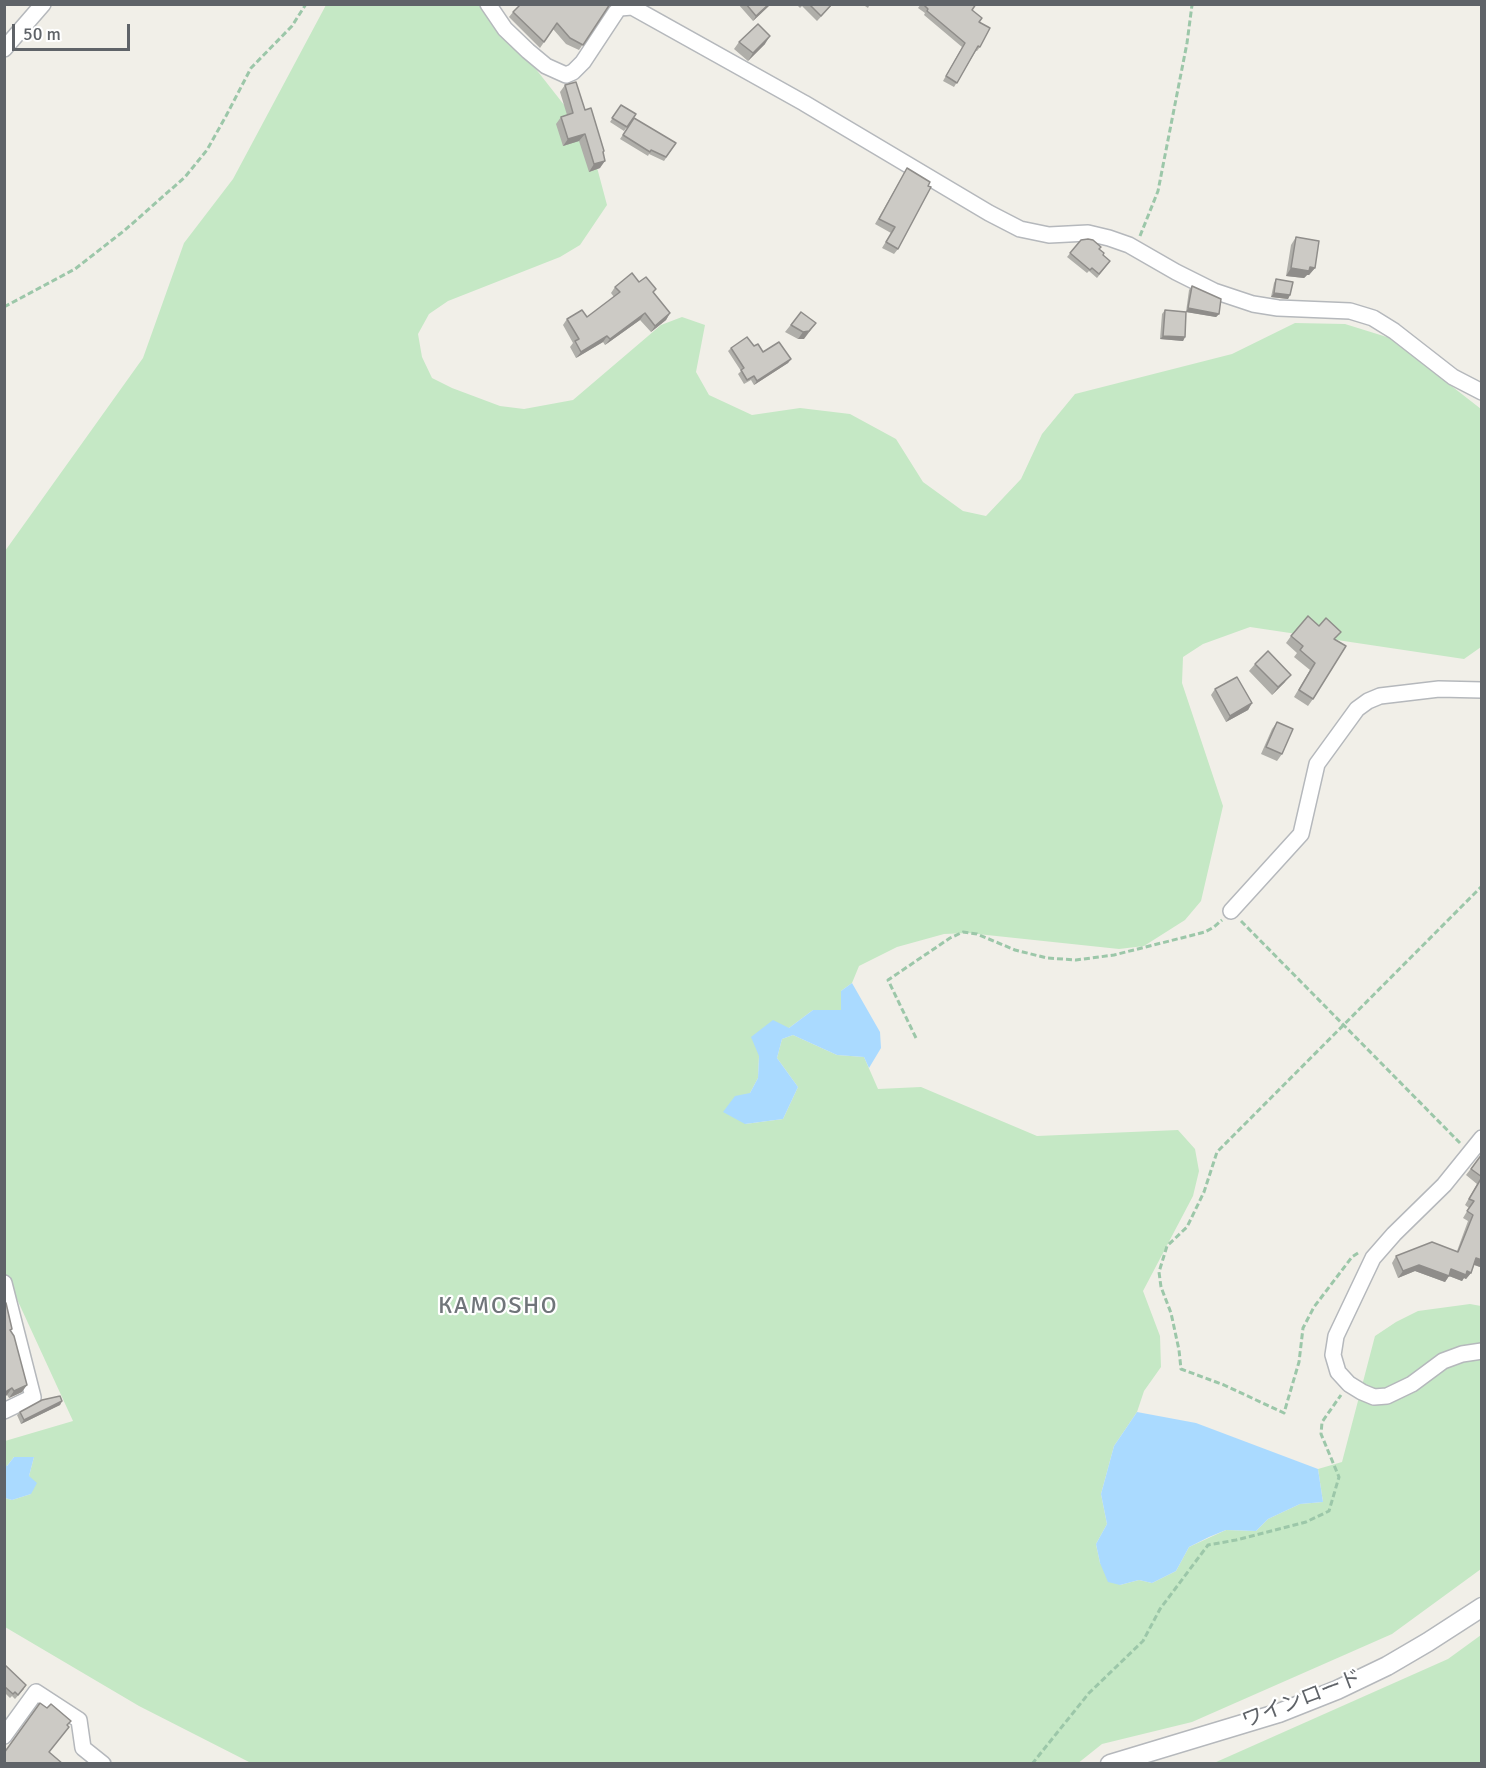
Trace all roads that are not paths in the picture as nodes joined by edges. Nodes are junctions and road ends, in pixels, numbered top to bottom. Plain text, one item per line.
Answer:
1 (43, 4) edge
2 (488, 4) edge
3 (4, 49) edge
4 (1482, 392) edge
5 (1482, 690) edge
6 (1231, 911) road end
7 (1482, 1138) edge
8 (5, 1284) edge
9 (1482, 1351) edge
10 (4, 1411) edge
11 (1482, 1607) edge
12 (6, 1732) edge
13 (103, 1764) edge
14 (1110, 1764) edge

1 - 3 street
2 - 4 street
5 - 6 street
7 - 9 street
8 - 10 street
11 - 14 street, ワインロード
12 - 13 street

